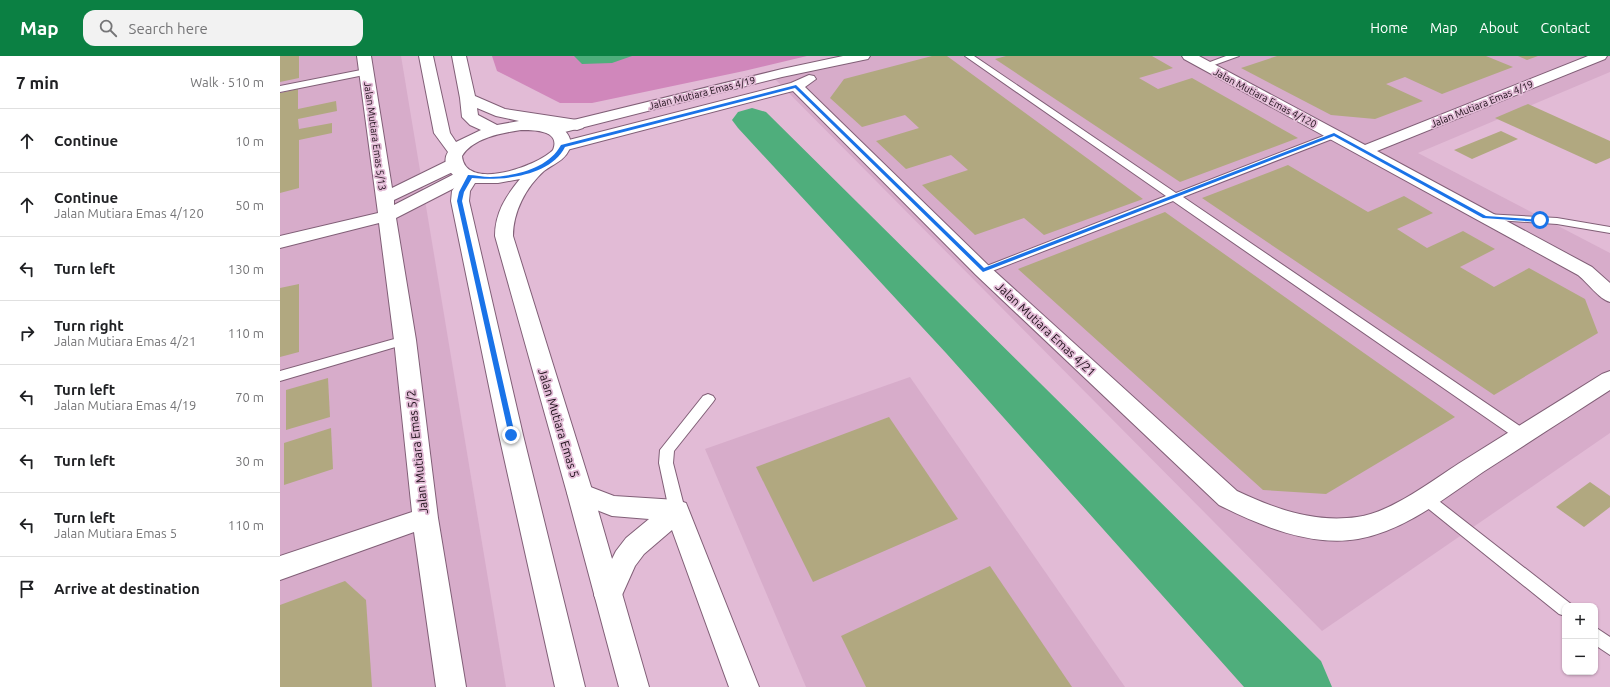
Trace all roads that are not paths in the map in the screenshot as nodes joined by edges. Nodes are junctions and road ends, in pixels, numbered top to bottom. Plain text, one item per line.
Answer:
1 (364, 56) edge
2 (426, 56) edge
3 (459, 56) edge
4 (969, 56) edge
5 (1189, 56) edge
6 (1235, 56) edge
7 (1598, 56) edge
8 (858, 57) edge
9 (1206, 65) junction
10 (366, 72) junction
11 (796, 86) junction
12 (280, 88) edge
13 (468, 98) junction
14 (577, 125) junction
15 (494, 130) junction
16 (553, 130) junction
17 (1334, 135) junction
18 (563, 146) junction
19 (1364, 151) junction
20 (461, 167) junction
21 (538, 168) junction
22 (1173, 197) junction
23 (385, 207) junction
24 (1485, 217) junction
25 (1610, 230) edge
26 (280, 242) edge
27 (983, 271) junction
28 (1610, 296) edge
29 (405, 340) junction
30 (280, 376) edge
31 (1610, 380) edge
32 (708, 399) dead end
33 (1522, 435) junction
34 (580, 493) junction
35 (1425, 498) junction
36 (677, 510) junction
37 (425, 518) junction
38 (280, 568) edge
39 (608, 595) junction
40 (1562, 606) edge
41 (1598, 638) edge
42 (1610, 648) edge
43 (451, 687) edge
44 (570, 687) edge
45 (634, 687) edge
46 (744, 687) edge

1 - 10 street, Jalan Mutiara Emas 5/13
2 - 20 street
3 - 13 street
4 - 22 lane
5 - 9 street, Jalan Mutiara Emas 4/120
6 - 9 lane
7 - 19 street, Jalan Mutiara Emas 4/19
8 - 11 street, Jalan Mutiara Emas 4/19
8 - 14 street, Jalan Mutiara Emas 4/19
9 - 17 street, Jalan Mutiara Emas 4/120
10 - 12 lane
10 - 23 street, Jalan Mutiara Emas 5/13
11 - 18 street, Jalan Mutiara Emas 4/19
11 - 27 street, Jalan Mutiara Emas 4/21
13 - 14 street
13 - 15 street
14 - 16 street, Jalan Mutiara Emas 4/19
15 - 16 street
15 - 20 street
16 - 18 street
17 - 19 street, Jalan Mutiara Emas 4/120
17 - 22 lane
18 - 21 street
19 - 24 street, Jalan Mutiara Emas 4/120
20 - 21 street
20 - 23 street
20 - 44 street
21 - 34 street, Jalan Mutiara Emas 5
22 - 27 lane
22 - 33 lane
23 - 26 street
23 - 29 street, Jalan Mutiara Emas 5/2
24 - 25 lane
24 - 28 street, Jalan Mutiara Emas 4/120
27 - 35 street, Jalan Mutiara Emas 4/21
29 - 30 lane
29 - 37 street, Jalan Mutiara Emas 5/2
31 - 33 street, Jalan Mutiara Emas 4/21
32 - 36 lane
33 - 35 street, Jalan Mutiara Emas 4/21
34 - 36 street
34 - 39 street, Jalan Mutiara Emas 5
35 - 40 lane
36 - 39 street
36 - 46 street
37 - 38 street
37 - 43 street, Jalan Mutiara Emas 5/2
39 - 45 street, Jalan Mutiara Emas 5
41 - 42 lane

